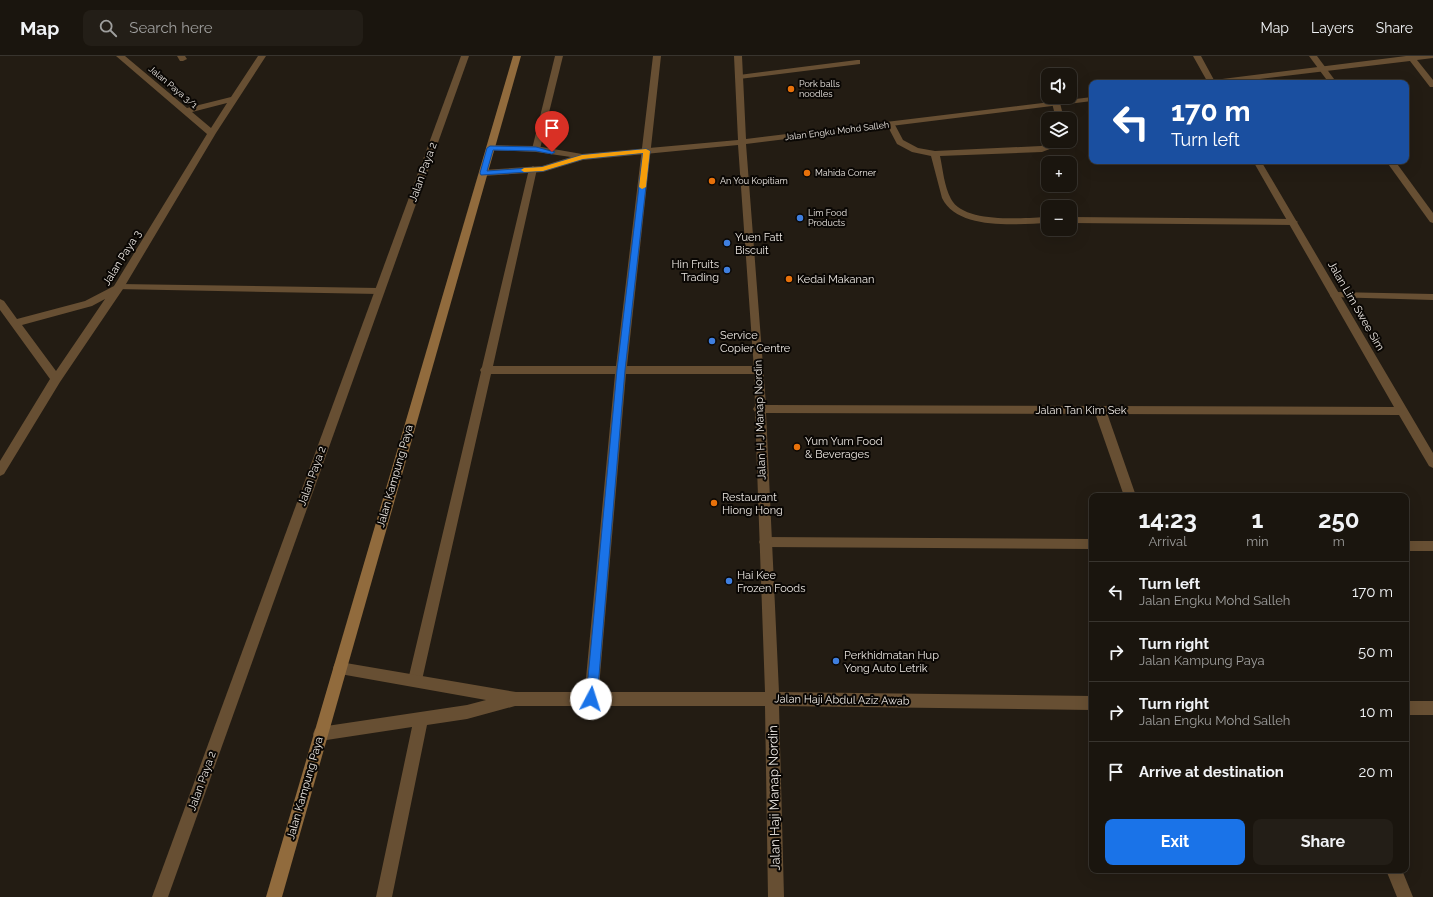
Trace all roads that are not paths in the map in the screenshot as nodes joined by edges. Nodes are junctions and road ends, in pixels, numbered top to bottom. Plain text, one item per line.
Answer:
1 (120, 56) edge
2 (262, 56) edge
3 (465, 56) edge
4 (517, 56) edge
5 (559, 56) edge
6 (657, 56) edge
7 (738, 56) edge
8 (1197, 56) edge
9 (1313, 56) edge
10 (1433, 56) edge
11 (1411, 57) edge
12 (857, 62) dead end
13 (1323, 69) junction
14 (739, 77) junction
15 (1209, 80) edge
16 (1234, 80) edge
17 (1331, 80) edge
18 (1433, 85) edge
19 (1089, 98) edge
20 (234, 99) junction
21 (1077, 100) edge
22 (1048, 104) edge
23 (186, 111) junction
24 (891, 125) junction
25 (212, 133) junction
26 (742, 142) junction
27 (490, 148) junction
28 (1044, 148) edge
29 (536, 149) junction
30 (646, 151) junction
31 (935, 154) junction
32 (582, 157) junction
33 (1259, 164) edge
34 (1392, 164) edge
35 (533, 169) junction
36 (483, 173) junction
37 (1041, 220) edge
38 (1077, 220) edge
39 (1433, 220) edge
40 (1293, 222) junction
41 (119, 287) junction
42 (379, 291) junction
43 (1336, 295) junction
44 (1433, 297) edge
45 (0, 303) edge
46 (15, 323) junction
47 (486, 370) junction
48 (621, 370) junction
49 (759, 370) junction
50 (56, 379) junction
51 (759, 409) junction
52 (1100, 410) junction
53 (1403, 411) junction
54 (1433, 463) edge
55 (0, 471) edge
56 (1129, 493) edge
57 (765, 542) junction
58 (1089, 544) edge
59 (1409, 546) edge
60 (1433, 546) edge
61 (340, 668) junction
62 (415, 680) junction
63 (516, 699) junction
64 (591, 699) junction
65 (772, 699) junction
66 (1089, 703) edge
67 (1409, 708) edge
68 (1433, 708) edge
69 (421, 719) junction
70 (320, 734) junction
71 (1395, 873) edge
72 (160, 897) edge
73 (274, 897) edge
74 (384, 897) edge
75 (776, 897) edge
76 (1406, 897) edge

1 - 23 street, Jalan Paya 3/1
2 - 20 street, Jalan Paya 3
3 - 42 street, Jalan Paya 2
4 - 27 street, Jalan Kampung Paya
5 - 29 street
6 - 30 street
7 - 14 street, Jalan H J Manap Nordin
8 - 15 street
9 - 13 street
10 - 11 street
11 - 13 street
11 - 18 street
12 - 14 street
13 - 16 street
13 - 17 street
14 - 26 street, Jalan H J Manap Nordin
19 - 21 street, Jalan Engku Mohd Salleh
20 - 23 street
20 - 25 street, Jalan Paya 3
22 - 24 street, Jalan Engku Mohd Salleh
23 - 25 street, Jalan Paya 3/1
24 - 26 street, Jalan Engku Mohd Salleh
24 - 31 street
25 - 41 street, Jalan Paya 3
26 - 30 street, Jalan Engku Mohd Salleh
26 - 49 street, Jalan H J Manap Nordin
27 - 29 street, Jalan Engku Mohd Salleh
27 - 36 street, Jalan Kampung Paya
28 - 31 street
29 - 32 street, Jalan Engku Mohd Salleh
30 - 32 street, Jalan Engku Mohd Salleh
30 - 48 street
31 - 37 street
32 - 35 street, Jalan Engku Mohd Salleh
33 - 40 street, Jalan Lim Swee Sim
34 - 39 street
35 - 36 street, Jalan Engku Mohd Salleh
35 - 47 street
36 - 61 street, Jalan Kampung Paya
38 - 40 street
40 - 43 street, Jalan Lim Swee Sim
41 - 42 street
41 - 46 street
41 - 50 street, Jalan Paya 3
42 - 72 street, Jalan Paya 2
43 - 44 street
43 - 53 street, Jalan Lim Swee Sim
45 - 46 street
46 - 50 street
47 - 48 street
47 - 62 street
48 - 49 street
48 - 64 street
49 - 51 street, Jalan H J Manap Nordin
50 - 55 street, Jalan Paya 3
51 - 52 street, Jalan Tan Kim Sek
51 - 57 street, Jalan H J Manap Nordin
52 - 53 street, Jalan Tan Kim Sek
52 - 56 street
53 - 54 street, Jalan Lim Swee Sim
57 - 58 street
57 - 65 street, Jalan H J Manap Nordin
59 - 60 street
61 - 62 street
61 - 70 street, Jalan Kampung Paya
62 - 63 street
63 - 64 street, Jalan Haji Abdul Aziz Awab
63 - 69 street
64 - 65 street, Jalan Haji Abdul Aziz Awab
65 - 66 street, Jalan Haji Abdul Aziz Awab
65 - 75 street, Jalan Haji Manap Nordin
67 - 68 street
69 - 70 street
69 - 74 street
70 - 73 street, Jalan Kampung Paya
71 - 76 street

